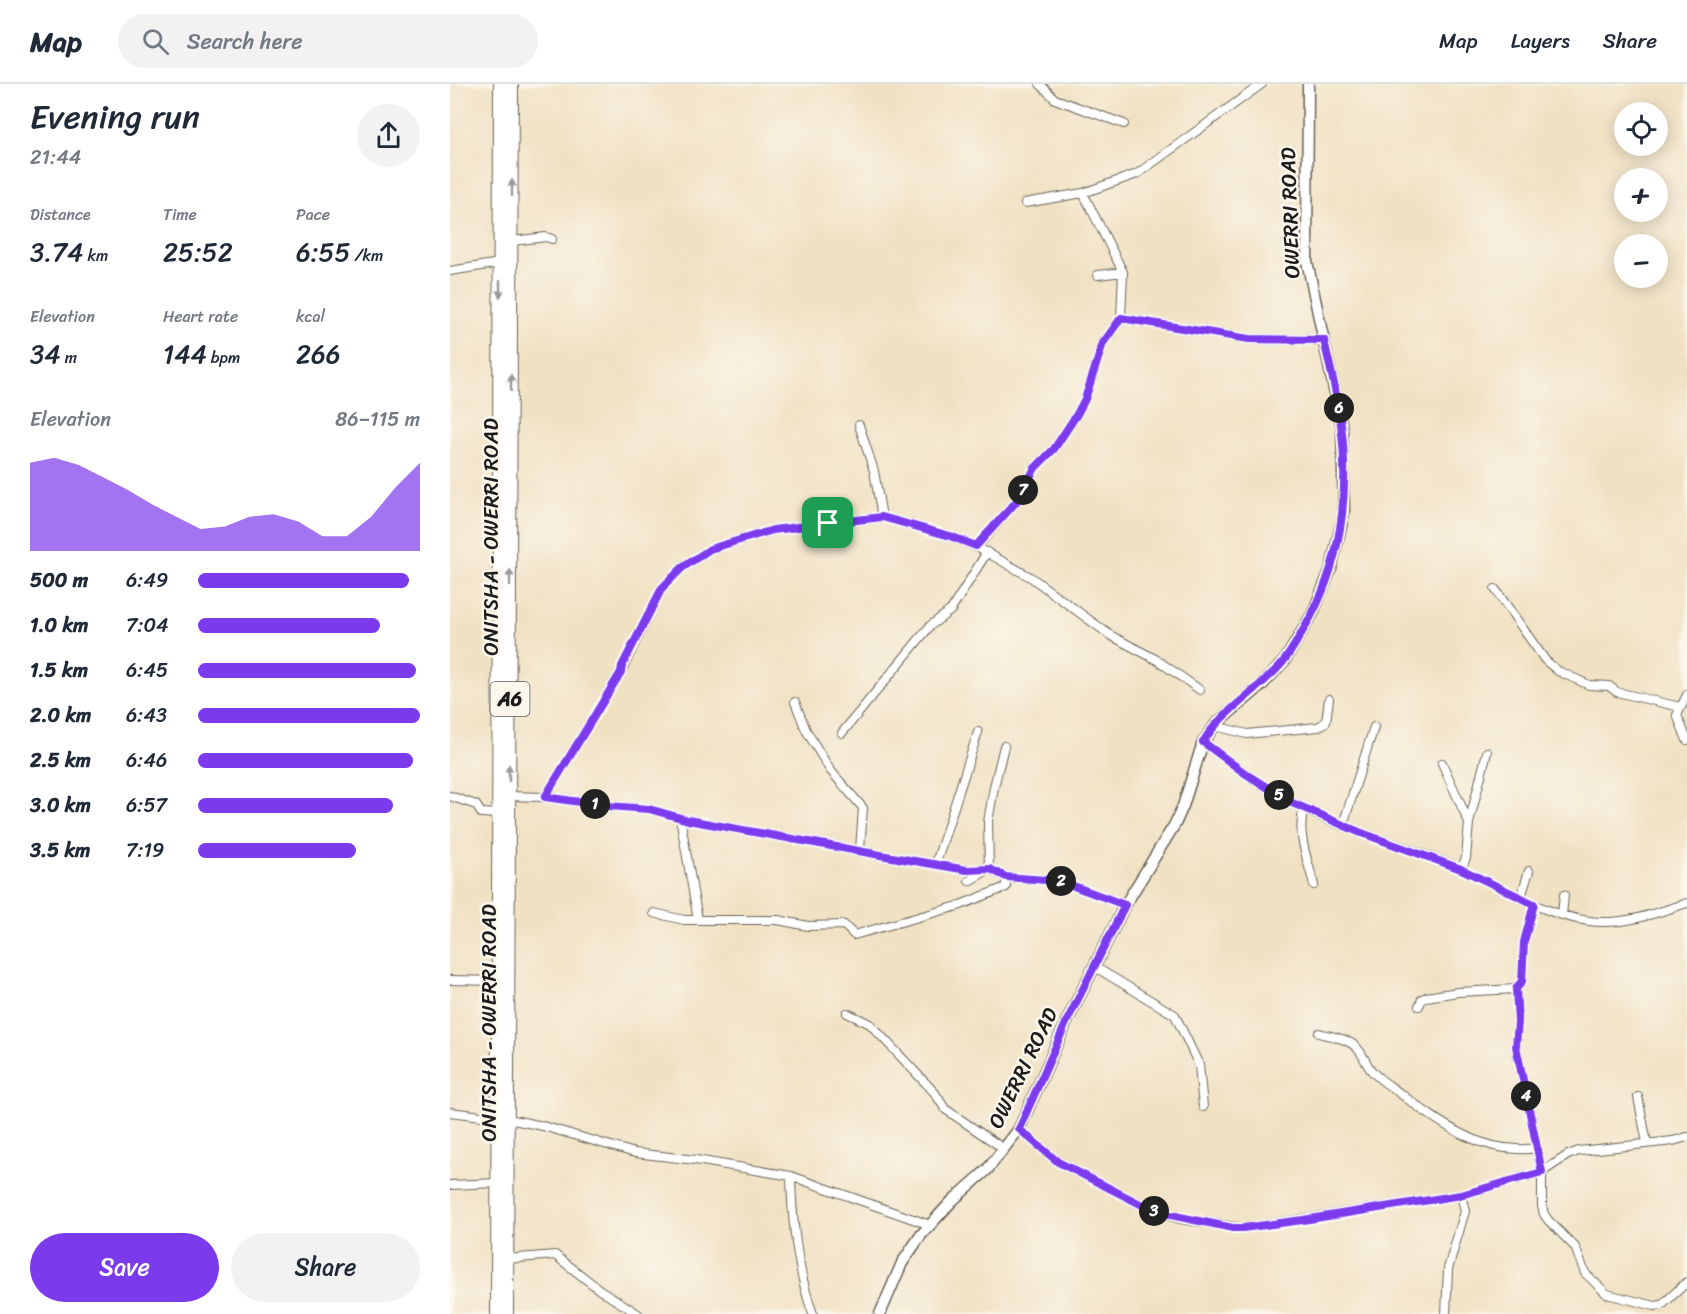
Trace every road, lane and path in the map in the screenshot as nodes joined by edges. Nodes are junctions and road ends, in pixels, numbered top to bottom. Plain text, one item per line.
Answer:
1 (500, 84) edge
2 (512, 84) edge
3 (1040, 84) edge
4 (1262, 84) edge
5 (1308, 84) edge
6 (1124, 124) dead end
7 (1083, 192) junction
8 (1025, 203) dead end
9 (552, 239) dead end
10 (512, 241) junction
11 (500, 263) junction
12 (450, 271) edge
13 (1123, 272) junction
14 (1098, 275) dead end
15 (1121, 318) junction
16 (1324, 340) junction
17 (859, 424) dead end
18 (882, 517) junction
19 (976, 546) junction
20 (987, 552) junction
21 (1495, 589) dead end
22 (1200, 690) dead end
23 (1687, 695) edge
24 (1329, 699) dead end
25 (795, 702) dead end
26 (1680, 707) junction
27 (1215, 726) junction
28 (1374, 727) dead end
29 (978, 732) dead end
30 (842, 734) dead end
31 (1687, 740) edge
32 (1203, 742) junction
33 (1004, 746) dead end
34 (1487, 752) dead end
35 (1442, 763) dead end
36 (450, 796) edge
37 (509, 796) junction
38 (545, 797) junction
39 (1304, 808) junction
40 (498, 814) junction
41 (680, 817) junction
42 (1469, 823) junction
43 (1343, 825) junction
44 (860, 850) junction
45 (936, 863) junction
46 (990, 869) junction
47 (1461, 869) junction
48 (1529, 871) dead end
49 (1006, 877) junction
50 (969, 881) dead end
51 (1314, 885) dead end
52 (1564, 895) dead end
53 (1521, 897) junction
54 (1687, 903) edge
55 (1534, 904) junction
56 (1125, 905) junction
57 (654, 913) dead end
58 (1562, 915) junction
59 (698, 920) junction
60 (1095, 967) junction
61 (450, 980) edge
62 (498, 981) junction
63 (1516, 989) junction
64 (1419, 1006) dead end
65 (847, 1013) dead end
66 (1319, 1034) dead end
67 (1638, 1097) dead end
68 (1203, 1107) dead end
69 (450, 1112) edge
70 (503, 1119) junction
71 (1019, 1129) junction
72 (1687, 1137) edge
73 (1647, 1143) junction
74 (1537, 1148) junction
75 (1004, 1149) junction
76 (1542, 1172) junction
77 (791, 1176) junction
78 (498, 1183) junction
79 (450, 1185) edge
80 (1461, 1195) junction
81 (930, 1225) junction
82 (507, 1259) junction
83 (1687, 1282) edge
84 (1655, 1306) junction
85 (497, 1314) edge
86 (507, 1314) edge
87 (638, 1314) edge
88 (813, 1314) edge
89 (880, 1314) edge
90 (1446, 1314) edge
91 (1661, 1314) edge

1 - 11 highway, ONITSHA - OWERRI ROAD / A6
10 -> 2 highway, ONITSHA - OWERRI ROAD / A6
3 - 6 street
4 - 7 street
5 - 16 main road, OWERRI ROAD
7 - 8 street
7 - 13 street
9 - 10 street
37 -> 10 highway, ONITSHA - OWERRI ROAD / A6
11 - 12 street
11 -> 40 highway, ONITSHA - OWERRI ROAD / A6
13 - 14 street
13 - 15 street
15 - 16 street
15 - 19 street
16 - 27 main road, OWERRI ROAD
17 - 18 street
18 - 19 street
18 - 38 street
19 - 20 street
20 - 22 street
20 - 30 street
21 - 26 street
23 - 26 street
24 - 27 street
25 - 44 street
26 - 31 street
27 - 32 main road, OWERRI ROAD
28 - 43 street
29 - 45 street
32 - 39 street
32 - 56 main road, OWERRI ROAD
33 - 46 street
34 - 42 street
35 - 42 street
36 - 40 street
37 - 38 street
37 - 70 highway, ONITSHA - OWERRI ROAD / A6
38 - 41 street
39 - 43 street
39 - 51 street
40 - 62 highway, ONITSHA - OWERRI ROAD / A6
41 - 44 street
41 - 59 street
42 - 47 street
43 - 47 street
44 - 45 street
45 - 46 street
46 - 49 street
46 - 50 street
47 - 53 street
48 - 53 street
49 - 56 street
49 - 59 street
52 - 58 street
53 - 55 street
54 - 58 street
55 - 58 street
55 - 63 street
56 - 60 main road, OWERRI ROAD
57 - 59 street
60 - 68 street
60 - 71 main road, OWERRI ROAD
61 - 62 street
62 - 70 highway, ONITSHA - OWERRI ROAD / A6
63 - 64 street
63 - 74 street
65 - 75 street
66 - 74 street
67 - 73 street
69 - 70 street
70 - 77 street
70 - 78 highway, ONITSHA - OWERRI ROAD / A6
70 - 82 highway, ONITSHA - OWERRI ROAD / A6
71 - 75 main road, OWERRI ROAD
71 - 80 street
72 - 73 street
73 - 76 street
74 - 76 street
75 - 81 main road, OWERRI ROAD
76 - 80 street
76 - 84 street
77 - 81 street
77 - 88 street
78 - 79 street
78 - 85 highway, ONITSHA - OWERRI ROAD / A6
80 - 90 street
81 - 89 main road, OWERRI ROAD
82 - 86 highway, ONITSHA - OWERRI ROAD / A6
82 - 87 street
83 - 84 street
84 - 91 street

